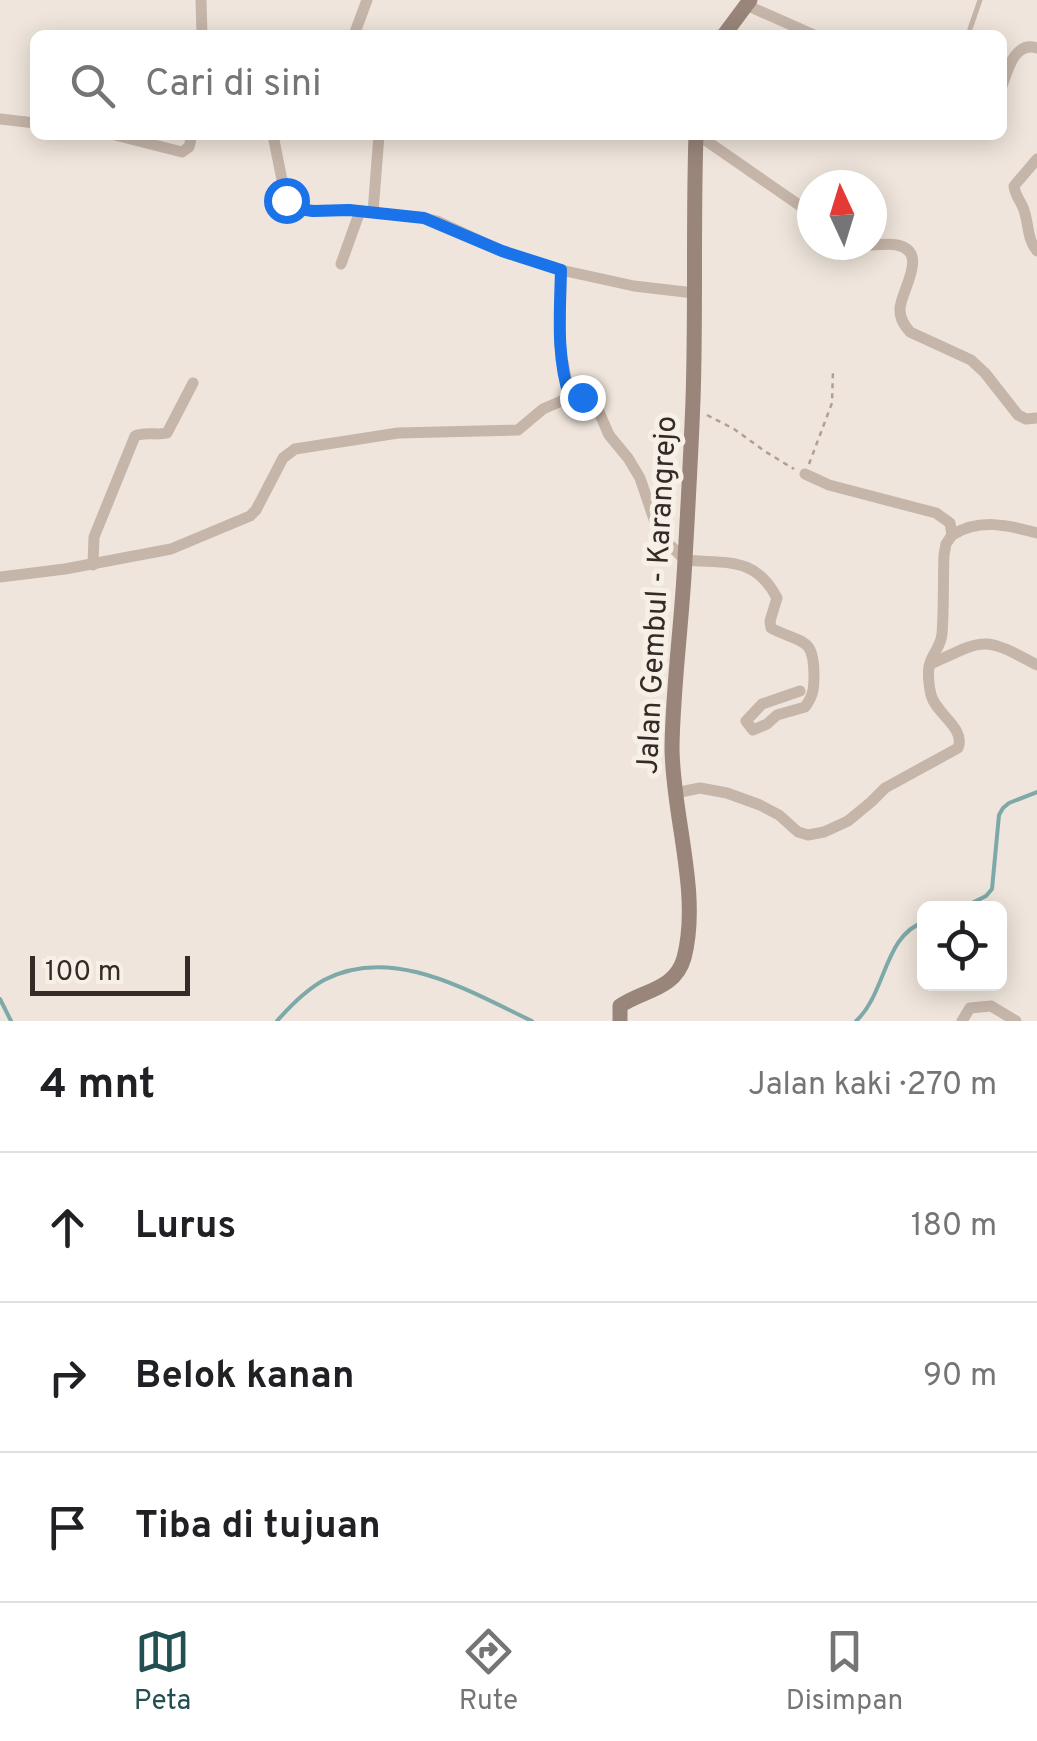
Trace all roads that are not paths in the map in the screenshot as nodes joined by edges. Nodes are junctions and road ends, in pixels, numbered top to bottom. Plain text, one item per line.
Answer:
1 (201, 0) edge
2 (367, 0) edge
3 (980, 0) edge
4 (748, 2) edge
5 (970, 29) dead end
6 (202, 30) edge
7 (356, 30) edge
8 (728, 30) edge
9 (804, 30) edge
10 (1037, 48) edge
11 (1007, 75) edge
12 (0, 119) edge
13 (30, 122) edge
14 (135, 140) edge
15 (191, 140) edge
16 (274, 140) edge
17 (378, 140) edge
18 (697, 140) edge
19 (704, 140) edge
20 (1035, 165) edge
21 (797, 204) edge
22 (367, 211) junction
23 (887, 245) edge
24 (1037, 251) edge
25 (341, 264) dead end
26 (561, 270) junction
27 (694, 293) junction
28 (193, 383) dead end
29 (570, 398) junction
30 (1037, 418) edge
31 (805, 474) road end
32 (1037, 533) edge
33 (952, 535) junction
34 (685, 560) junction
35 (92, 565) junction
36 (0, 578) edge
37 (1037, 664) edge
38 (929, 665) junction
39 (800, 692) dead end
40 (675, 793) junction
41 (620, 1021) edge
42 (962, 1021) edge
43 (1016, 1021) edge

1 - 6 street
2 - 7 street
3 - 5 lane
4 - 8 street
4 - 9 street
10 - 11 street
12 - 13 street
14 - 15 street
16 - 22 street
17 - 22 street
18 - 27 street, Jalan Gembul - Karangrejo
19 - 21 street
20 - 24 street
22 - 25 street
22 - 26 street
23 - 30 street
26 - 27 street
26 - 29 street
27 - 34 street, Jalan Gembul - Karangrejo
28 - 35 street
29 - 34 street
29 - 35 street
31 - 33 street
32 - 33 street
33 - 38 street
34 - 39 street
34 - 40 street, Jalan Gembul - Karangrejo
35 - 36 street
37 - 38 street
38 - 40 street
40 - 41 street, Jalan Gembul - Karangrejo
42 - 43 street

